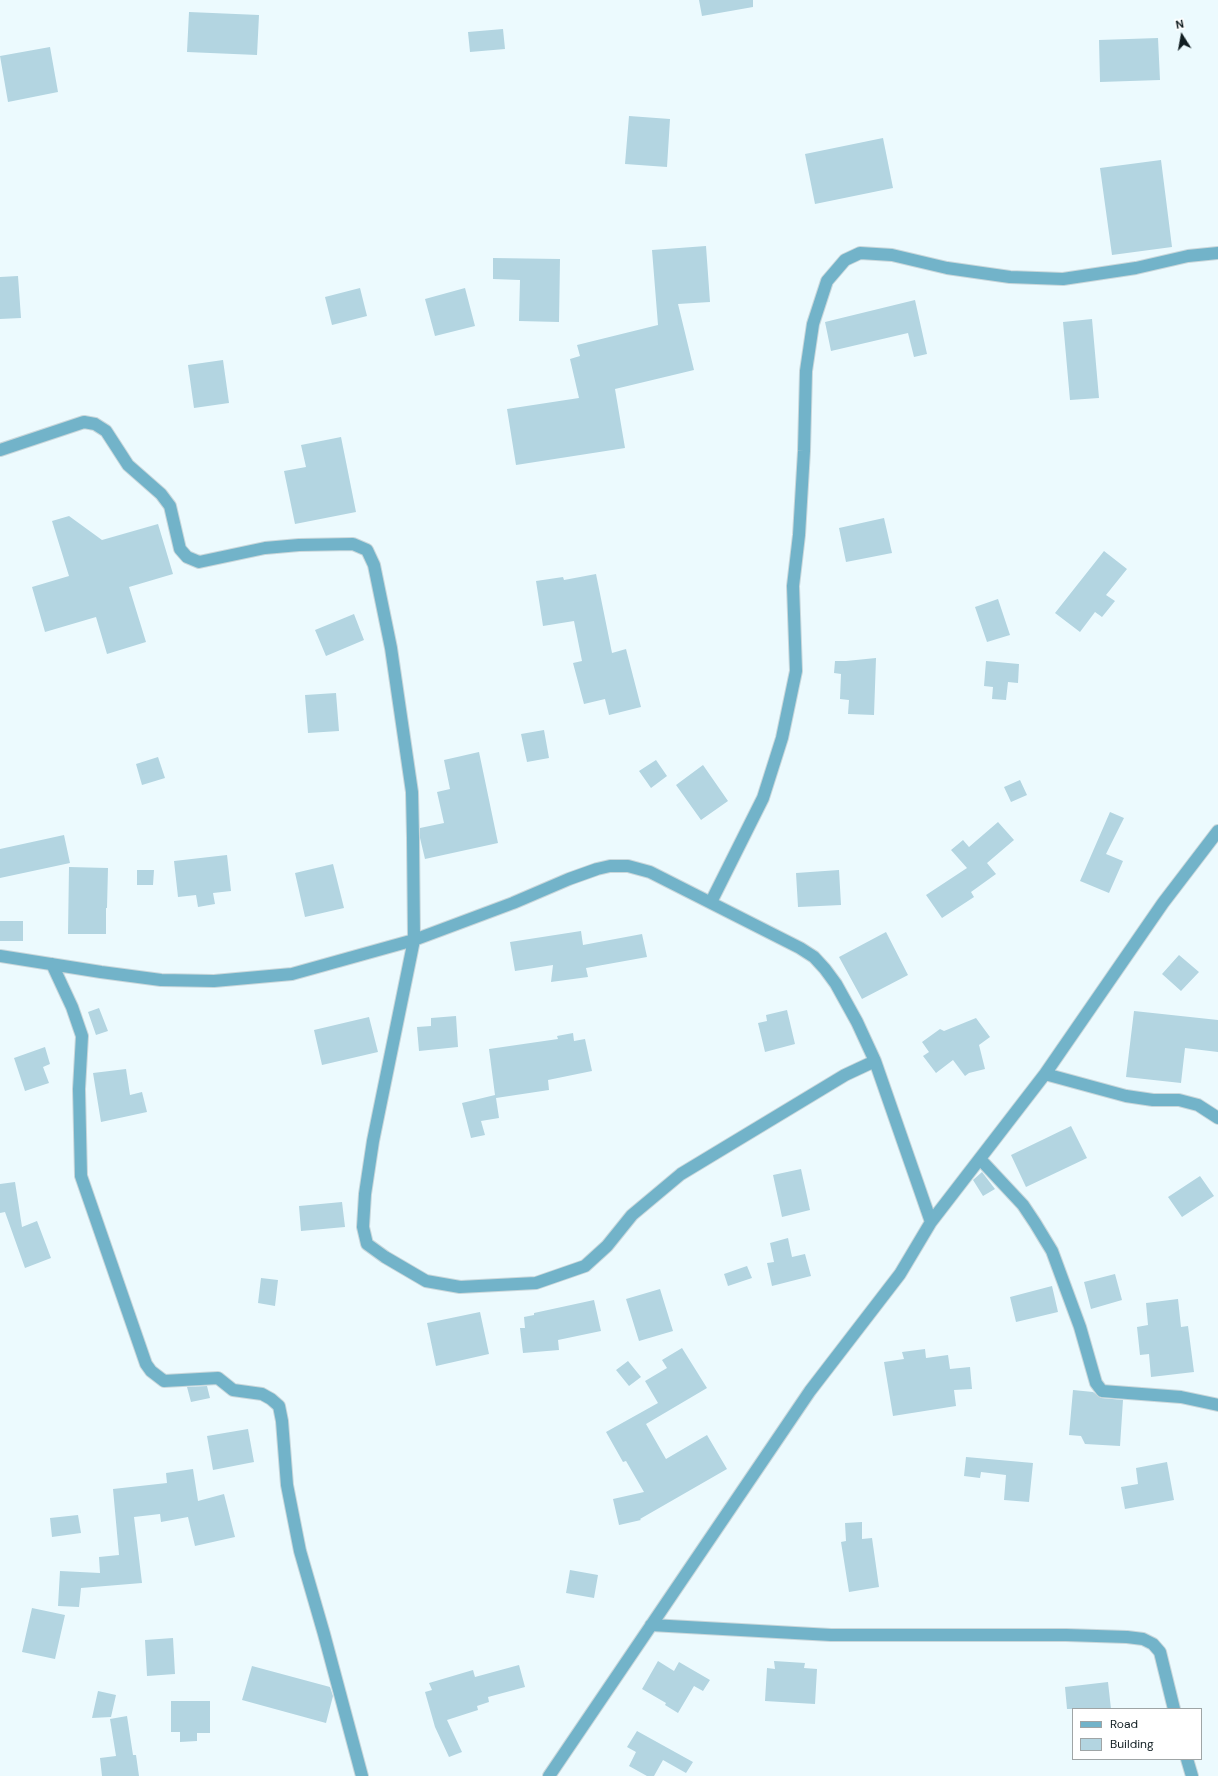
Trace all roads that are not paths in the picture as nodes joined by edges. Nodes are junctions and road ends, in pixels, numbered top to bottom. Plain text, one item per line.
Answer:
1 (1218, 253) edge
2 (0, 450) edge
3 (1218, 831) edge
4 (711, 902) junction
5 (414, 940) junction
6 (0, 956) edge
7 (52, 964) junction
8 (876, 1061) junction
9 (1045, 1074) junction
10 (1218, 1118) edge
11 (980, 1158) junction
12 (931, 1222) junction
13 (1218, 1405) edge
14 (651, 1625) junction
15 (1174, 1708) edge
16 (1188, 1760) edge
17 (362, 1776) edge
18 (549, 1776) edge
19 (1192, 1776) edge

1 - 4 street
2 - 5 street
3 - 9 street
4 - 5 street
4 - 8 street
5 - 7 street
5 - 8 street
6 - 7 street
7 - 17 street
8 - 12 street
9 - 10 street
9 - 11 street
11 - 12 street
11 - 13 street
12 - 14 street
14 - 15 street
14 - 18 street
16 - 19 street

